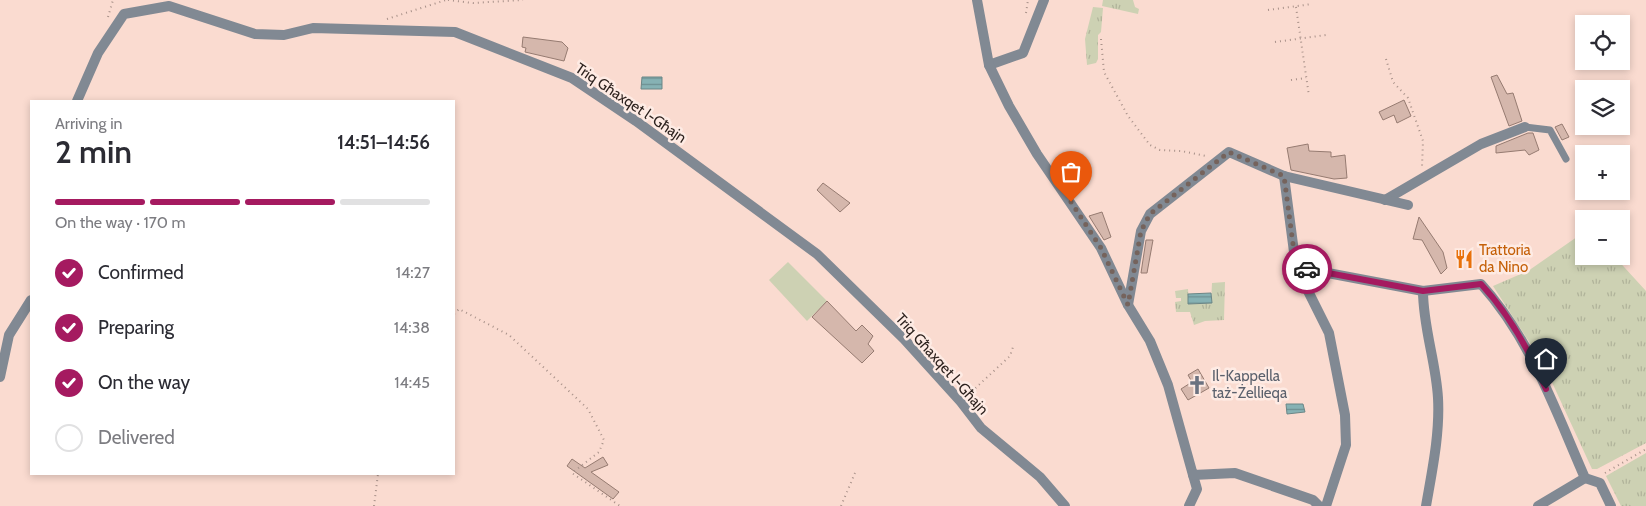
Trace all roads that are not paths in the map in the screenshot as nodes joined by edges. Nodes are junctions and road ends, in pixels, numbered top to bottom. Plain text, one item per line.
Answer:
1 (977, 0) edge
2 (1044, 0) edge
3 (989, 65) junction
4 (78, 100) edge
5 (1525, 127) joint
6 (1566, 159) dead end
7 (1284, 176) junction
8 (1385, 200) junction
9 (1408, 205) dead end
10 (1296, 267) junction
11 (1423, 291) junction
12 (30, 302) edge
13 (1128, 305) junction
14 (0, 377) edge
15 (1193, 475) junction
16 (1585, 478) junction
17 (1065, 506) edge
18 (1189, 506) edge
19 (1319, 506) edge
20 (1326, 506) edge
21 (1426, 506) edge
22 (1538, 506) edge
23 (1611, 506) edge

1 - 3 street
2 - 3 street
3 - 13 street
4 - 17 street, Triq Għaxqet l-Għajn
5 - 6 lane
5 - 8 street
7 - 8 street
7 - 10 street
7 - 13 street
8 - 9 street
10 - 11 street
10 - 20 street
11 - 16 street
11 - 21 street
12 - 14 street
13 - 15 street
15 - 18 street
15 - 19 street
16 - 22 street
16 - 23 street

